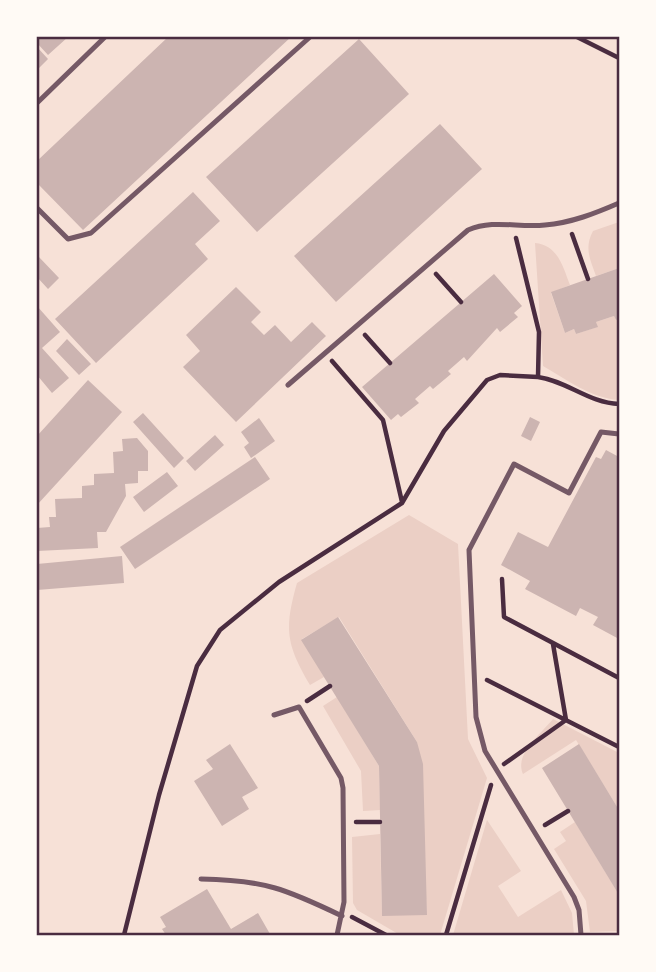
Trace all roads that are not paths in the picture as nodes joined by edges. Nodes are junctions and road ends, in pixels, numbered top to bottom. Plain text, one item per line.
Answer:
1 (105, 37) edge
2 (310, 37) edge
3 (37, 103) edge
4 (619, 203) edge
5 (37, 208) edge
6 (288, 384) dead end
7 (619, 434) edge
8 (274, 715) dead end
9 (201, 879) dead end
10 (345, 916) junction
11 (337, 935) edge
12 (580, 935) edge

1 - 3 lane
2 - 5 lane
4 - 6 lane
7 - 12 lane
8 - 10 lane
9 - 10 lane
10 - 11 lane

